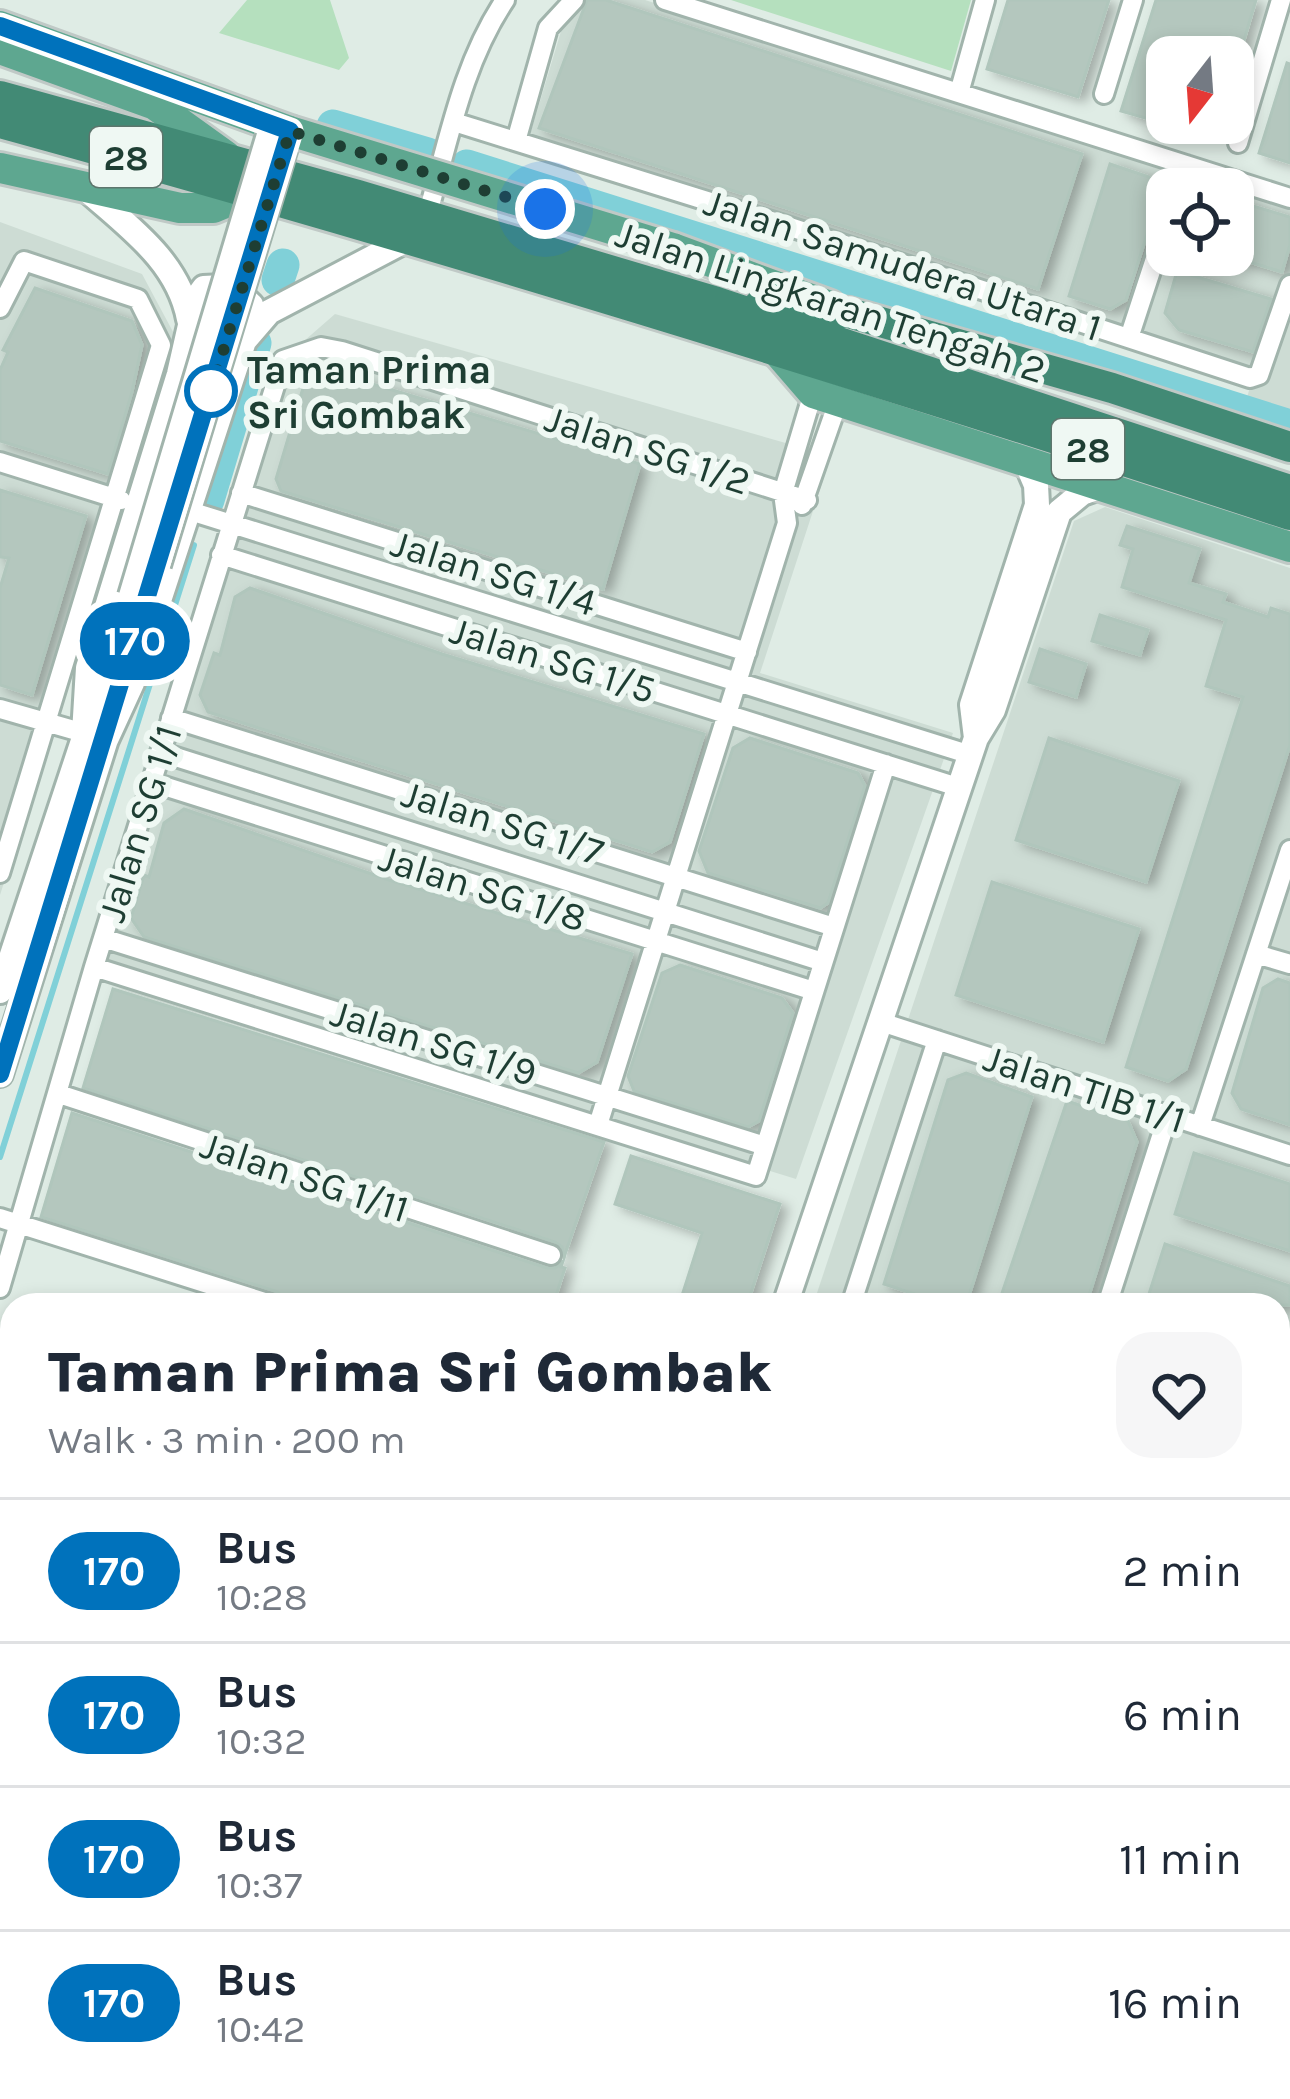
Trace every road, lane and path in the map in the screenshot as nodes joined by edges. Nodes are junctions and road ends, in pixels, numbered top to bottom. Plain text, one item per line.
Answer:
1 (505, 0) edge
2 (574, 0) edge
3 (665, 0) edge
4 (985, 0) edge
5 (1133, 0) edge
6 (1282, 0) edge
7 (0, 26) edge
8 (0, 50) edge
9 (1254, 90) edge
10 (959, 93) junction
11 (1104, 94) dead end
12 (0, 96) edge
13 (454, 122) junction
14 (0, 123) edge
15 (281, 128) junction
16 (516, 141) junction
17 (231, 160) junction
18 (1186, 165) junction
19 (0, 168) edge
20 (1185, 168) edge
21 (84, 187) junction
22 (252, 192) junction
23 (1290, 198) edge
24 (418, 228) junction
25 (1150, 276) edge
26 (1290, 285) edge
27 (717, 302) junction
28 (0, 308) edge
29 (849, 313) junction
30 (191, 328) junction
31 (1130, 338) junction
32 (244, 341) junction
33 (775, 349) junction
34 (283, 360) joint
35 (892, 372) junction
36 (825, 397) junction
37 (1290, 447) edge
38 (0, 462) edge
39 (1027, 464) junction
40 (1099, 487) junction
41 (1290, 490) edge
42 (241, 493) junction
43 (783, 493) junction
44 (807, 500) junction
45 (125, 502) junction
46 (190, 511) junction
47 (1290, 515) edge
48 (231, 522) junction
49 (788, 523) junction
50 (1290, 547) edge
51 (221, 555) junction
52 (747, 652) junction
53 (737, 681) junction
54 (0, 709) edge
55 (727, 714) junction
56 (171, 718) junction
57 (47, 723) junction
58 (94, 739) junction
59 (974, 746) junction
60 (160, 752) junction
61 (886, 764) junction
62 (151, 782) junction
63 (961, 788) junction
64 (1290, 850) edge
65 (0, 873) edge
66 (676, 877) junction
67 (665, 911) junction
68 (834, 927) junction
69 (104, 938) junction
70 (656, 941) junction
71 (1256, 953) junction
72 (824, 962) junction
73 (1290, 964) edge
74 (94, 968) junction
75 (814, 991) junction
76 (0, 992) edge
77 (290, 997) junction
78 (880, 1022) junction
79 (282, 1027) junction
80 (937, 1040) junction
81 (0, 1074) edge
82 (59, 1094) junction
83 (607, 1096) junction
84 (1168, 1115) junction
85 (598, 1125) junction
86 (1201, 1126) junction
87 (765, 1147) junction
88 (1290, 1155) edge
89 (9, 1221) edge
90 (551, 1255) dead end
91 (202, 1282) junction
92 (0, 1288) edge
93 (199, 1293) edge
94 (236, 1293) edge
95 (789, 1293) edge
96 (855, 1293) edge
97 (1111, 1293) edge

1 - 13 street
2 - 16 street
3 - 10 street
4 - 10 street
5 - 11 street
6 - 9 street
7 - 15 main road
8 - 17 main road
10 - 18 street
12 - 17 highway, Jalan Lingkaran Tengah 2 / 28
13 - 16 street, Jalan Samudera Utara 1
13 - 24 street
14 - 22 highway, Jalan Lingkaran Tengah 2 / 28
15 - 29 main road, bridge
15 - 58 street, bridge
16 - 31 street, Jalan Samudera Utara 1
17 - 24 highway, Jalan Lingkaran Tengah 2 / 28
18 - 20 street
18 - 23 street
19 - 21 main road
21 - 22 main road
21 - 30 street
22 - 24 highway, Jalan Lingkaran Tengah 2 / 28
24 - 27 highway, Jalan Lingkaran Tengah 2 / 28
24 - 32 street
24 - 33 highway, Jalan Lingkaran Tengah 2 / 28
25 - 31 street
26 - 31 street, Jalan Samudera Utara 1
27 - 29 highway
27 - 35 highway, Jalan Lingkaran Tengah 2 / 28
28 - 45 street
29 - 37 highway
30 - 32 street
30 - 45 street
32 - 46 street
33 - 35 highway, Jalan Lingkaran Tengah 2 / 28
33 - 36 main road
34 - 42 street, Jalan SG 1/1
34 - 43 street, Jalan SG 1/2
35 - 41 highway, Jalan Lingkaran Tengah 2 / 28
35 - 47 highway, Jalan Lingkaran Tengah 2 / 28
36 - 39 main road
36 - 43 street
36 - 44 street
38 - 45 street
39 - 40 main road
39 - 59 street
40 - 50 main road
40 - 59 street
42 - 48 street, Jalan SG 1/1
42 - 52 street, Jalan SG 1/4
43 - 44 street, Jalan SG 1/2
43 - 49 street
44 - 49 street
45 - 57 street
45 - 58 street
46 - 48 street, Jalan SG 1/4
46 - 58 street
48 - 51 street, Jalan SG 1/1
48 - 53 street, Jalan SG 1/4
49 - 52 street
51 - 55 street, Jalan SG 1/5
51 - 56 street, Jalan SG 1/1
52 - 53 street
53 - 55 street
53 - 59 street, Jalan SG 1/4
54 - 57 street
55 - 61 street, Jalan SG 1/5
55 - 66 street
56 - 60 street, Jalan SG 1/1
56 - 66 street, Jalan SG 1/7
57 - 58 street
57 - 65 street
58 - 76 street
58 - 81 street
59 - 63 street
60 - 62 street, Jalan SG 1/1
60 - 67 street, Jalan SG 1/7
61 - 63 street, Jalan SG 1/5
61 - 68 street
62 - 69 street, Jalan SG 1/1
62 - 70 street, Jalan SG 1/8
63 - 78 street
64 - 71 street
66 - 67 street
66 - 68 street, Jalan SG 1/7
67 - 70 street
67 - 72 street, Jalan SG 1/7
68 - 72 street
69 - 74 street, Jalan SG 1/1
69 - 77 street, Jalan SG 1/9
70 - 75 street, Jalan SG 1/8
70 - 83 street
71 - 73 street
71 - 86 street
72 - 75 street
74 - 79 street
74 - 82 street, Jalan SG 1/1
75 - 87 street
77 - 79 street
77 - 83 street, Jalan SG 1/9
78 - 80 street, Jalan TIB 1/1
78 - 95 street
79 - 85 street
80 - 84 street, Jalan TIB 1/1
80 - 96 street
82 - 89 street, Jalan SG 1/1
82 - 90 street, Jalan SG 1/11
83 - 85 street
83 - 87 street, Jalan SG 1/9
84 - 86 street, Jalan TIB 1/1
84 - 97 street
85 - 87 street
86 - 88 street, Jalan TIB 1/1
89 - 91 street
89 - 92 street, Jalan SG 1/1
91 - 93 street
91 - 94 street

